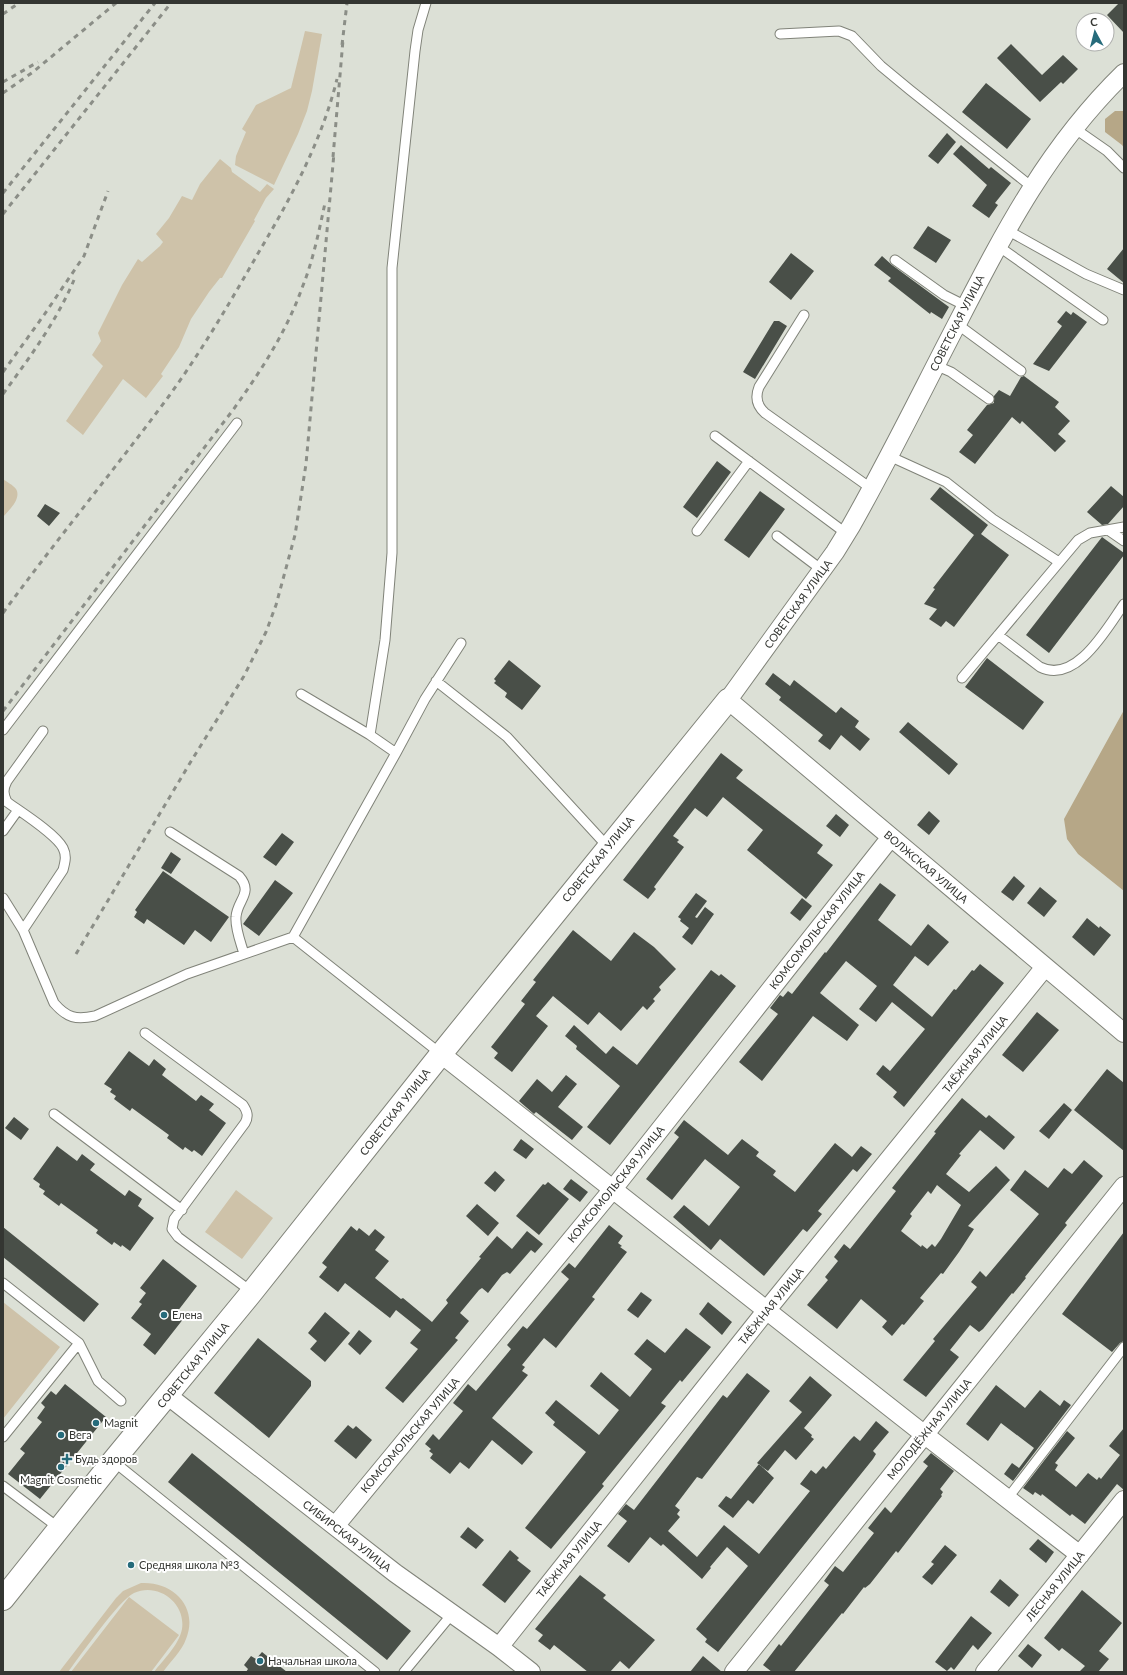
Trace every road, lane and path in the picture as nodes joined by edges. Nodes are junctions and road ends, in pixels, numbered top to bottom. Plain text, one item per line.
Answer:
1 (426, 3) edge
2 (780, 34) dead end
3 (1124, 73) edge
4 (1074, 128) junction
5 (1124, 168) edge
6 (1032, 187) junction
7 (1006, 230) junction
8 (998, 246) junction
9 (895, 260) dead end
10 (1124, 290) edge
11 (966, 306) junction
12 (804, 315) dead end
13 (1103, 320) dead end
14 (957, 324) junction
15 (936, 365) junction
16 (1022, 371) dead end
17 (989, 399) dead end
18 (237, 423) dead end
19 (715, 436) dead end
20 (889, 456) junction
21 (749, 461) junction
22 (872, 489) junction
23 (1124, 527) edge
24 (1108, 530) junction
25 (696, 531) dead end
26 (846, 534) junction
27 (777, 536) dead end
28 (1124, 542) edge
29 (1059, 562) junction
30 (822, 570) junction
31 (1124, 604) edge
32 (998, 635) junction
33 (461, 643) dead end
34 (962, 678) dead end
35 (436, 681) junction
36 (301, 694) dead end
37 (728, 700) junction
38 (3, 730) edge
39 (43, 731) dead end
40 (370, 735) junction
41 (396, 753) junction
42 (18, 810) junction
43 (3, 831) edge
44 (170, 832) dead end
45 (890, 837) junction
46 (608, 847) junction
47 (3, 898) edge
48 (23, 930) junction
49 (293, 938) junction
50 (244, 954) junction
51 (1045, 967) junction
52 (145, 1033) dead end
53 (1124, 1033) edge
54 (441, 1054) junction
55 (54, 1114) dead end
56 (1124, 1186) edge
57 (613, 1189) junction
58 (182, 1210) junction
59 (3, 1283) edge
60 (252, 1292) junction
61 (766, 1311) junction
62 (79, 1343) junction
63 (1124, 1347) edge
64 (167, 1395) junction
65 (121, 1401) dead end
66 (925, 1435) junction
67 (3, 1437) edge
68 (113, 1460) junction
69 (3, 1486) edge
70 (1007, 1498) junction
71 (1124, 1500) edge
72 (334, 1526) junction
73 (59, 1528) junction
74 (1080, 1555) junction
75 (3, 1599) edge
76 (452, 1614) junction
77 (499, 1647) junction
78 (375, 1672) edge
79 (404, 1672) edge
80 (531, 1672) edge
81 (734, 1672) edge
82 (985, 1672) edge

1 - 40 lane
2 - 6 lane
3 - 4 street, СОВЕТСКАЯ УЛИЦА
4 - 5 lane
4 - 6 street, СОВЕТСКАЯ УЛИЦА
6 - 7 street, СОВЕТСКАЯ УЛИЦА
7 - 8 street, СОВЕТСКАЯ УЛИЦА
7 - 10 lane
8 - 11 street, СОВЕТСКАЯ УЛИЦА
8 - 13 lane
9 - 11 lane
11 - 14 street, СОВЕТСКАЯ УЛИЦА
12 - 22 lane
14 - 15 street, СОВЕТСКАЯ УЛИЦА
14 - 16 lane
15 - 17 lane
15 - 20 street, СОВЕТСКАЯ УЛИЦА
18 - 38 lane
19 - 21 lane
20 - 22 street, СОВЕТСКАЯ УЛИЦА
20 - 29 lane
21 - 25 lane
21 - 26 lane
22 - 26 street, СОВЕТСКАЯ УЛИЦА
23 - 24 lane
24 - 28 lane
24 - 29 lane
26 - 30 street, СОВЕТСКАЯ УЛИЦА
27 - 30 lane
29 - 32 lane
30 - 37 street, СОВЕТСКАЯ УЛИЦА
31 - 32 lane
32 - 34 lane
33 - 35 lane
35 - 41 lane
35 - 46 lane
36 - 40 lane
37 - 45 street, ВОЛЖСКАЯ УЛИЦА
37 - 46 street, СОВЕТСКАЯ УЛИЦА
39 - 42 lane
40 - 41 lane
41 - 49 lane
42 - 43 lane
42 - 48 lane
44 - 50 lane
45 - 51 street, ВОЛЖСКАЯ УЛИЦА
45 - 57 street, КОМСОМОЛЬСКАЯ УЛИЦА
46 - 54 street, СОВЕТСКАЯ УЛИЦА
47 - 48 lane
48 - 50 lane
49 - 50 lane
49 - 54 lane
51 - 53 street, ВОЛЖСКАЯ УЛИЦА
51 - 61 street, ТАЁЖНАЯ УЛИЦА
52 - 58 lane
54 - 57 street
54 - 60 street, СОВЕТСКАЯ УЛИЦА
55 - 58 lane
56 - 66 street, МОЛОДЁЖНАЯ УЛИЦА
57 - 61 street
57 - 72 street, КОМСОМОЛЬСКАЯ УЛИЦА
58 - 60 lane
59 - 62 lane
60 - 64 street, СОВЕТСКАЯ УЛИЦА
61 - 66 street
61 - 77 street, ТАЁЖНАЯ УЛИЦА
62 - 65 lane
62 - 67 lane
63 - 70 lane
64 - 68 street, СОВЕТСКАЯ УЛИЦА
64 - 72 street, СИБИРСКАЯ УЛИЦА
66 - 70 street
66 - 81 street, МОЛОДЁЖНАЯ УЛИЦА
68 - 73 street, СОВЕТСКАЯ УЛИЦА
68 - 78 lane
69 - 73 lane
70 - 74 street
71 - 74 street, ЛЕСНАЯ УЛИЦА
72 - 76 street, СИБИРСКАЯ УЛИЦА
73 - 75 street, СОВЕТСКАЯ УЛИЦА
74 - 82 street, ЛЕСНАЯ УЛИЦА
76 - 77 street, СИБИРСКАЯ УЛИЦА
76 - 79 lane
77 - 80 street, СИБИРСКАЯ УЛИЦА

